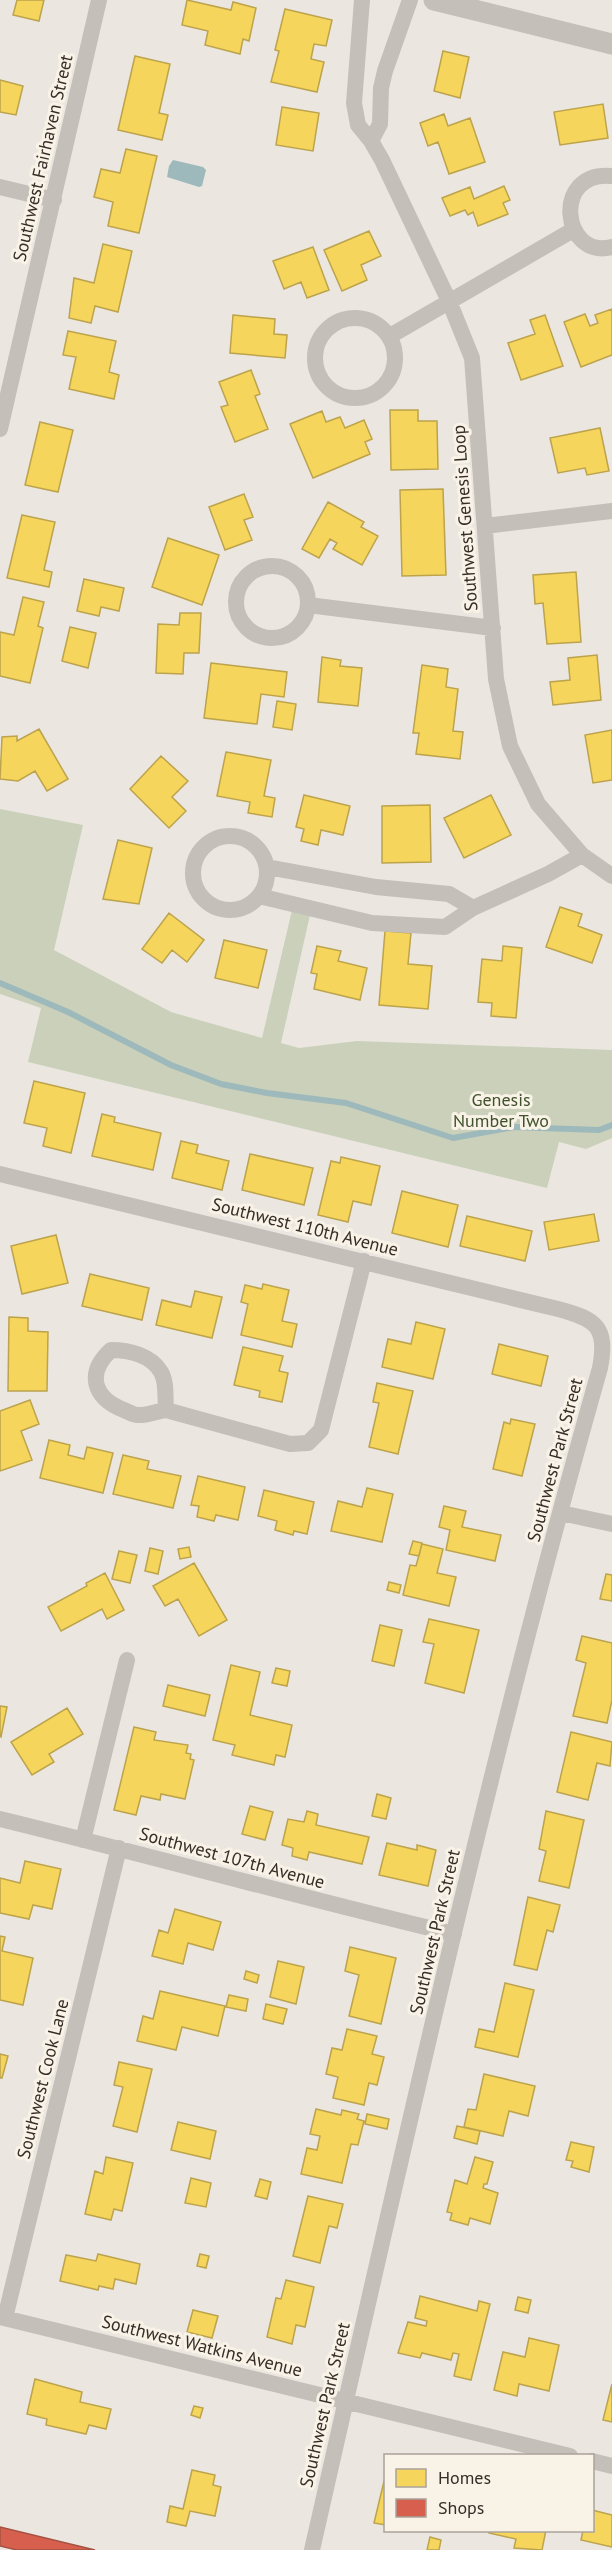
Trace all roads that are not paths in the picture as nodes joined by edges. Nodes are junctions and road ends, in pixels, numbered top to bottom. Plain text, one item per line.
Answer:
1 (99, 0) edge
2 (363, 0) edge
3 (410, 0) edge
4 (434, 0) edge
5 (612, 44) edge
6 (371, 141) junction
7 (612, 176) edge
8 (0, 187) edge
9 (54, 200) junction
10 (573, 230) junction
11 (612, 247) edge
12 (449, 301) junction
13 (390, 336) junction
14 (0, 429) edge
15 (612, 512) edge
16 (485, 526) junction
17 (308, 605) junction
18 (493, 628) junction
19 (582, 855) junction
20 (267, 867) junction
21 (612, 876) edge
22 (259, 896) junction
23 (473, 908) junction
24 (0, 1174) edge
25 (364, 1261) junction
26 (596, 1327) joint
27 (166, 1410) junction
28 (561, 1513) junction
29 (612, 1524) edge
30 (127, 1660) dead end
31 (0, 1819) edge
32 (84, 1840) junction
33 (119, 1848) junction
34 (454, 1934) junction
35 (3, 2317) edge
36 (345, 2402) junction
37 (562, 2454) edge
38 (594, 2462) edge
39 (612, 2466) edge
40 (312, 2550) edge

1 - 9 street, Southwest Fairhaven Street
2 - 6 street, Southwest Genesis Loop
3 - 6 street
4 - 5 street
6 - 12 street, Southwest Genesis Loop
7 - 10 street
8 - 9 street
9 - 14 street, Southwest Fairhaven Street
10 - 11 street
10 - 12 street
12 - 13 street
12 - 16 street, Southwest Genesis Loop
13 - 13 street
15 - 16 street
16 - 18 street, Southwest Genesis Loop
17 - 17 street
17 - 18 street
18 - 19 street, Southwest Genesis Loop
19 - 21 street, Southwest Genesis Loop
19 - 23 street
20 - 22 street
20 - 22 street
20 - 23 street
22 - 23 street
24 - 25 street, Southwest 110th Avenue
25 - 26 street, Southwest 110th Avenue
25 - 27 street
26 - 28 street, Southwest Park Street
27 - 27 street
28 - 29 street
28 - 34 street, Southwest Park Street
30 - 32 street
31 - 32 street, Southwest 107th Avenue
32 - 33 street, Southwest 107th Avenue
33 - 34 street, Southwest 107th Avenue
33 - 35 street, Southwest Cook Lane
34 - 36 street, Southwest Park Street
35 - 36 street, Southwest Watkins Avenue
36 - 37 street, Southwest Watkins Avenue
36 - 40 street, Southwest Park Street
38 - 39 street

